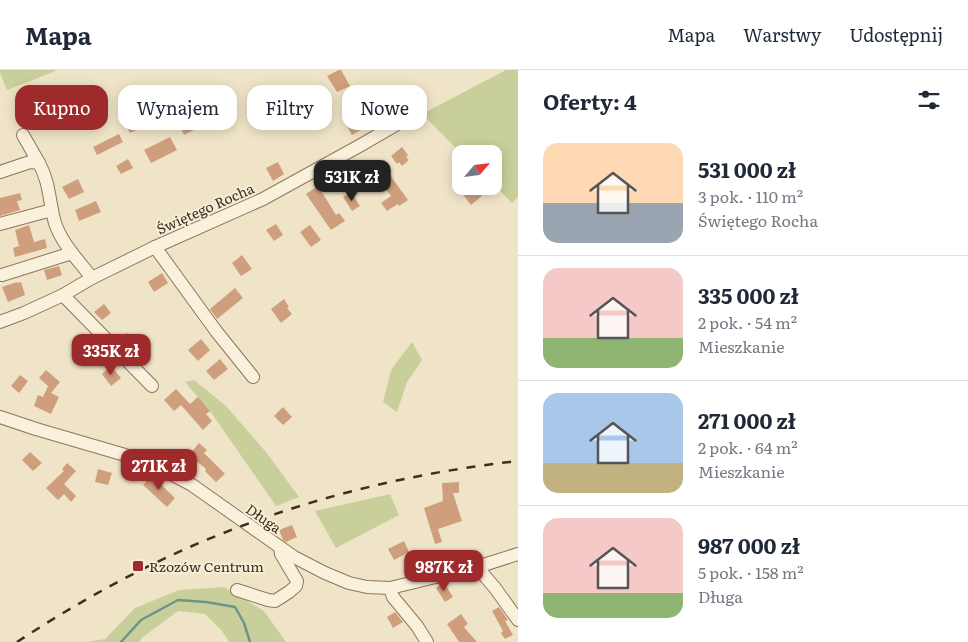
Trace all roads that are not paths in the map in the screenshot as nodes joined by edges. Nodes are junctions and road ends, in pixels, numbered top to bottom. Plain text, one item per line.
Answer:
1 (387, 130) edge
2 (23, 135) dead end
3 (39, 163) junction
4 (0, 172) edge
5 (52, 210) junction
6 (0, 224) edge
7 (155, 247) junction
8 (72, 253) junction
9 (2, 275) dead end
10 (92, 278) junction
11 (63, 295) junction
12 (0, 322) edge
13 (253, 377) dead end
14 (152, 386) dead end
15 (0, 417) edge
16 (280, 547) junction
17 (518, 554) edge
18 (477, 567) junction
19 (390, 588) junction
20 (237, 590) dead end
21 (518, 620) edge
22 (427, 642) edge

1 - 7 street, Świętego Rocha
2 - 3 street
3 - 4 street
3 - 5 street
5 - 6 street
5 - 8 street
7 - 10 street, Świętego Rocha
7 - 13 street
8 - 9 street
8 - 10 street
10 - 11 street, Świętego Rocha
11 - 12 street, Świętego Rocha
11 - 14 street
15 - 16 street, Długa
16 - 19 street, Długa
16 - 20 street
17 - 18 street, Długa
18 - 19 street, Długa
18 - 21 street
19 - 22 street

